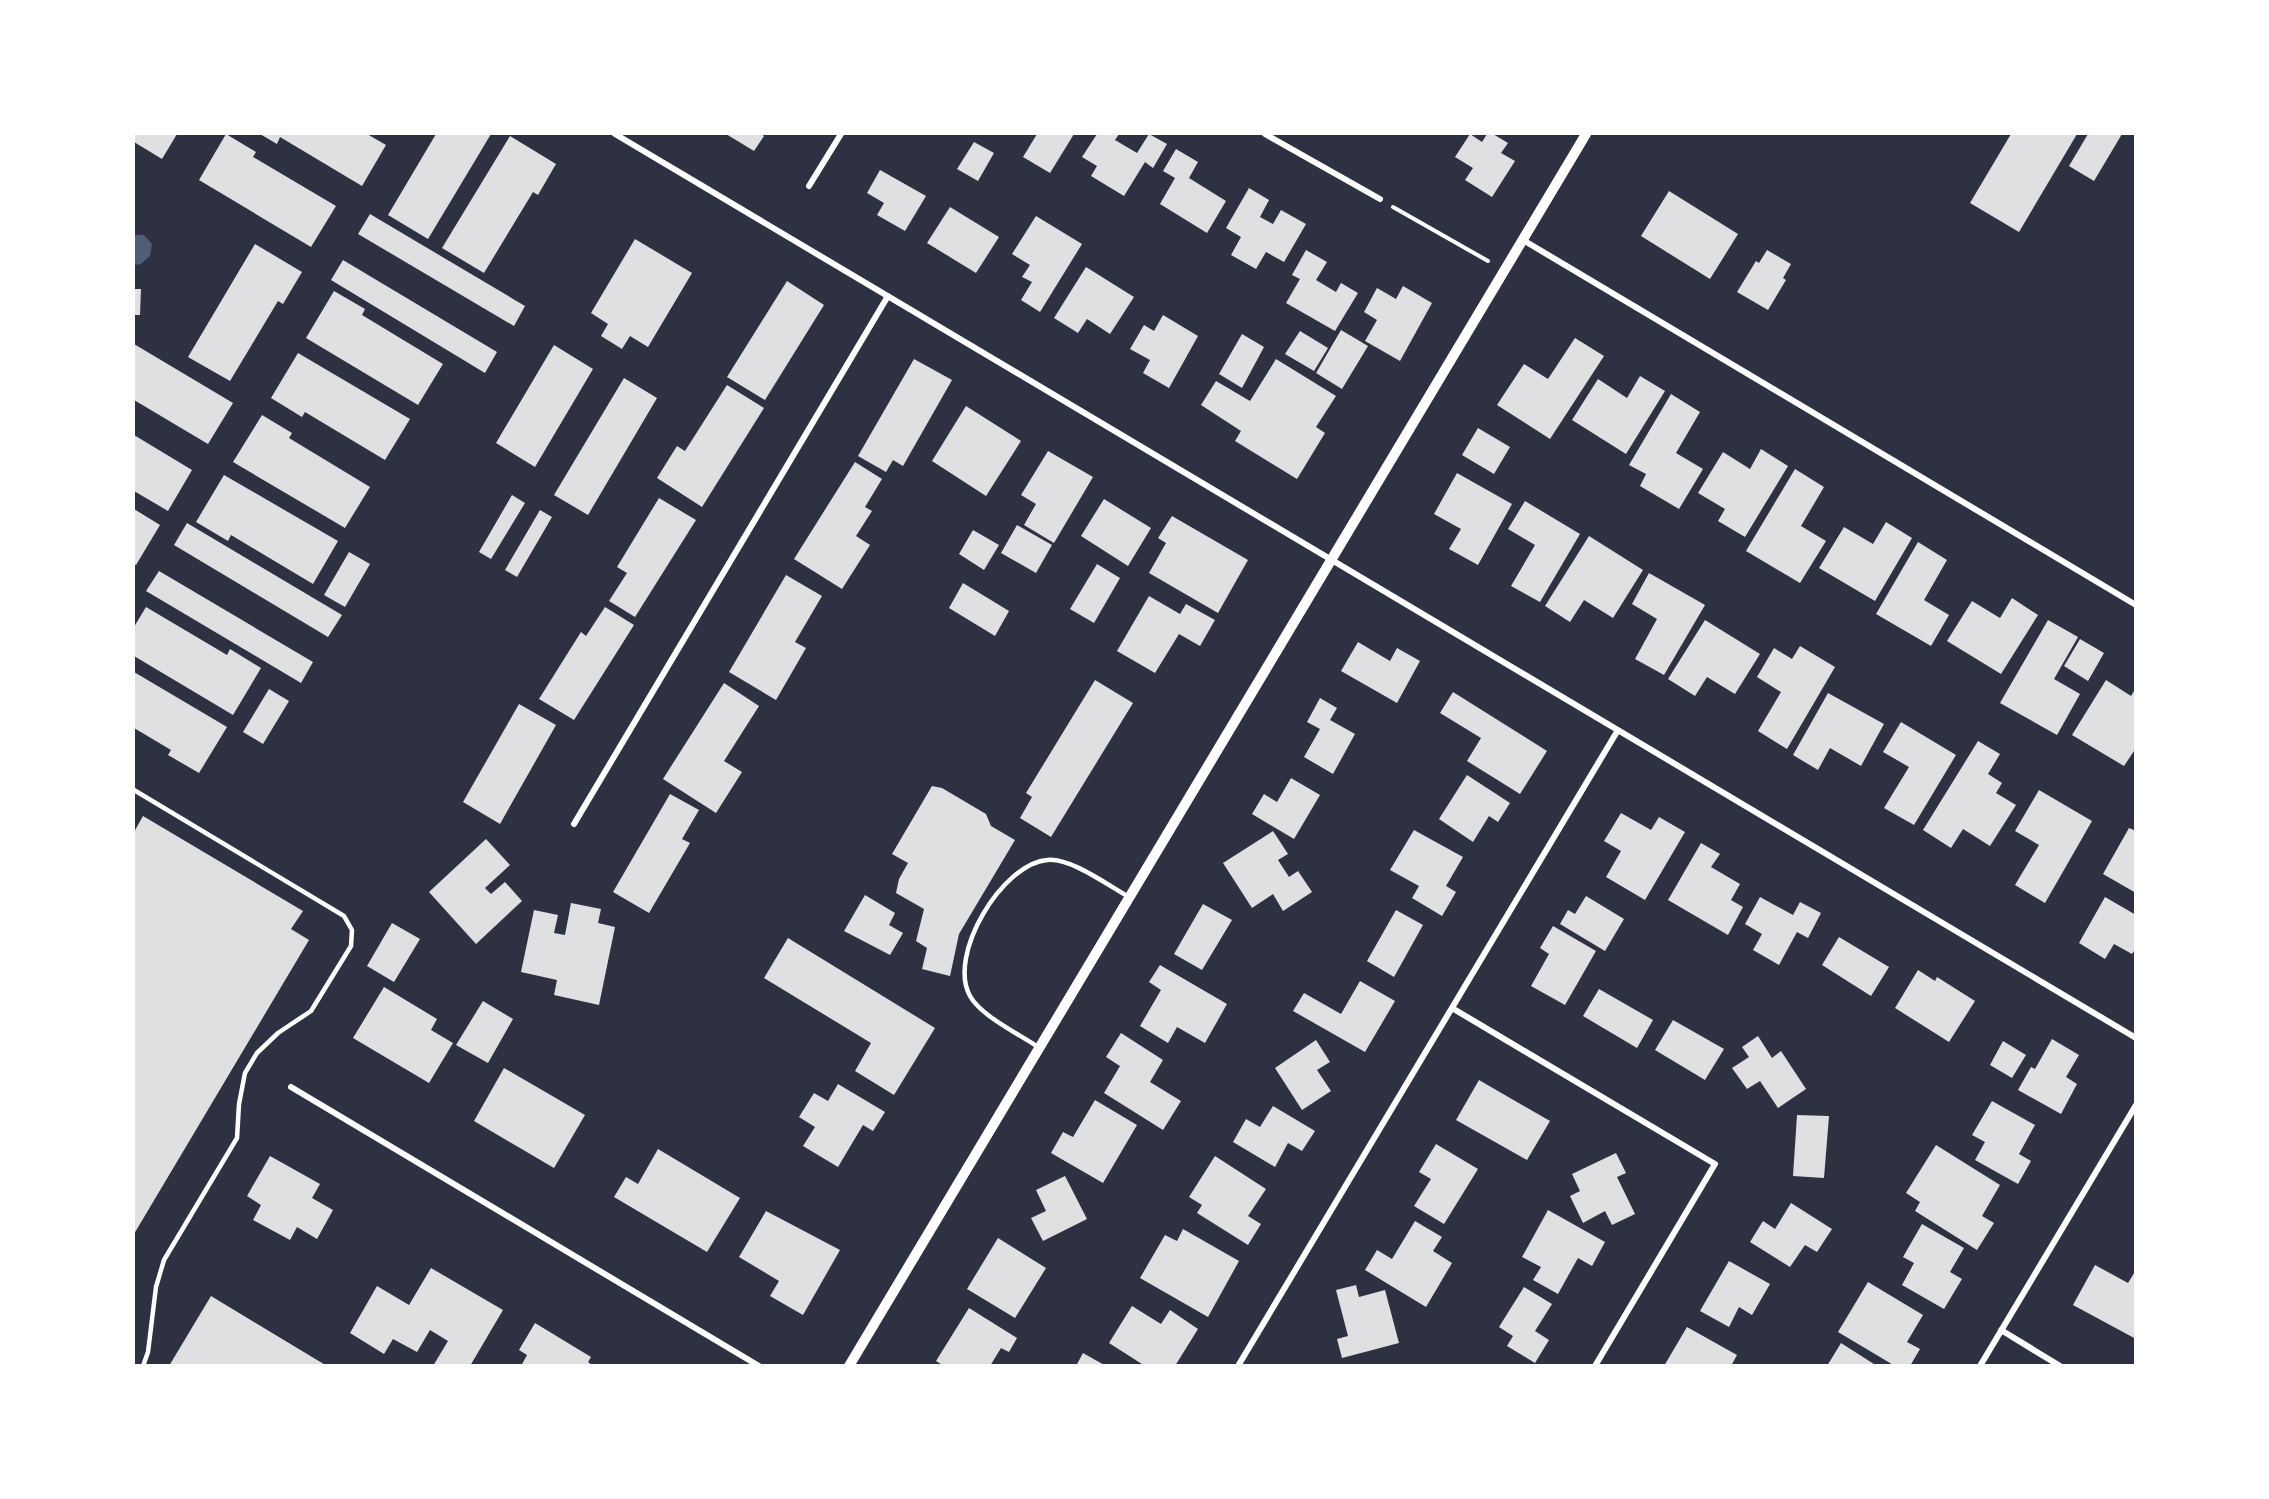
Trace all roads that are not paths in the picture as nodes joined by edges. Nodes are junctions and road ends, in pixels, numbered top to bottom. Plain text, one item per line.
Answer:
1 (615, 134) edge
2 (841, 134) edge
3 (1265, 134) edge
4 (1586, 134) edge
5 (808, 186) dead end
6 (1380, 199) road end
7 (1523, 240) junction
8 (888, 296) junction
9 (1330, 559) junction
10 (2136, 605) edge
11 (1618, 730) junction
12 (134, 790) edge
13 (574, 824) dead end
14 (1129, 897) junction
15 (1452, 1008) junction
16 (2136, 1038) edge
17 (1039, 1048) junction
18 (291, 1087) dead end
19 (2136, 1105) edge
20 (2001, 1330) junction
21 (143, 1365) edge
22 (759, 1365) edge
23 (849, 1365) edge
24 (1238, 1365) edge
25 (1594, 1365) edge
26 (1980, 1365) edge
27 (2060, 1365) edge

1 - 8 street
2 - 5 street
3 - 6 street
4 - 7 street
7 - 9 street
7 - 10 street
8 - 9 street
8 - 13 street
9 - 11 street
9 - 14 street
11 - 15 street
11 - 16 street
12 - 21 lane
14 - 17 street
14 - 17 lane
15 - 24 street
15 - 25 street
17 - 23 street
18 - 22 street
19 - 20 street
20 - 26 street
20 - 27 street

